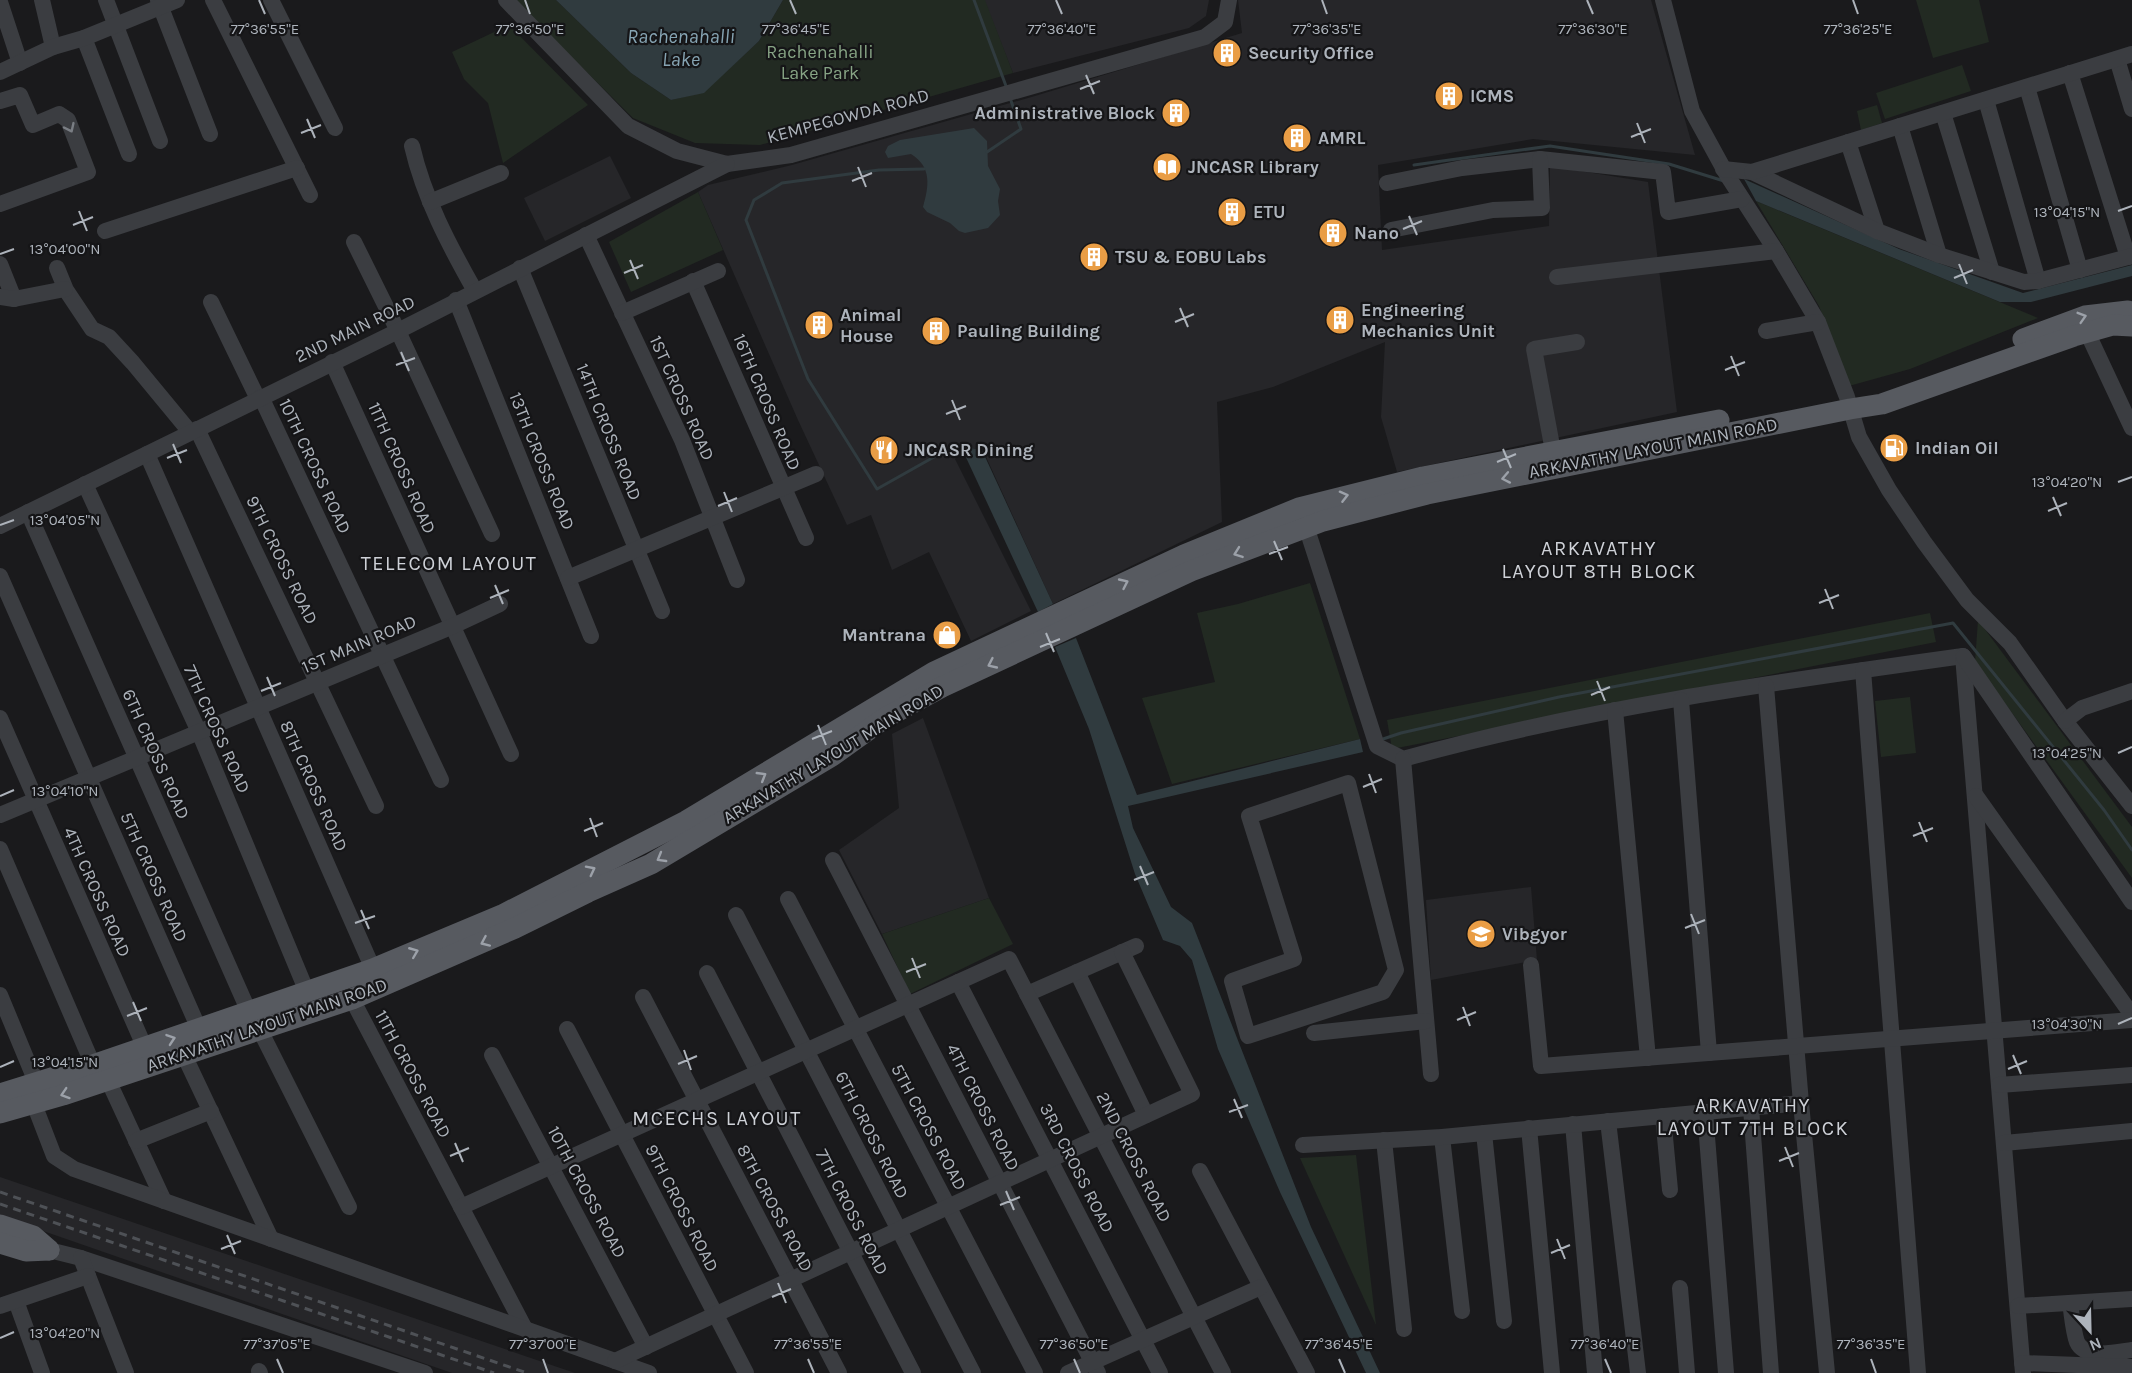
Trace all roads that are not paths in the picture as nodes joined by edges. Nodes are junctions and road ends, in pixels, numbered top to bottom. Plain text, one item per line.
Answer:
1 (42, 0) edge
2 (106, 0) edge
3 (177, 0) edge
4 (213, 0) edge
5 (272, 0) edge
6 (506, 0) edge
7 (1229, 0) edge
8 (1663, 0) edge
9 (0, 2) edge
10 (159, 4) edge
11 (115, 25) junction
12 (84, 38) junction
13 (53, 47) junction
14 (2125, 57) edge
15 (20, 63) junction
16 (0, 72) edge
17 (2070, 73) junction
18 (2027, 87) junction
19 (1986, 100) junction
20 (0, 101) edge
21 (2132, 109) edge
22 (1943, 113) junction
23 (1900, 126) junction
24 (335, 128) dead end
25 (210, 134) dead end
26 (160, 141) dead end
27 (1848, 142) junction
28 (412, 146) dead end
29 (129, 154) dead end
30 (1540, 159) junction
31 (727, 164) junction
32 (297, 168) junction
33 (1725, 172) junction
34 (1752, 172) junction
35 (501, 173) dead end
36 (1387, 183) dead end
37 (310, 195) dead end
38 (1741, 197) junction
39 (430, 202) junction
40 (0, 204) edge
41 (1391, 230) dead end
42 (105, 231) dead end
43 (1877, 231) junction
44 (586, 235) junction
45 (354, 242) dead end
46 (1776, 251) junction
47 (1939, 255) junction
48 (2130, 256) edge
49 (0, 264) edge
50 (57, 268) dead end
51 (520, 268) junction
52 (2080, 270) junction
53 (717, 271) dead end
54 (1992, 272) junction
55 (1557, 277) dead end
56 (693, 281) junction
57 (2038, 281) junction
58 (65, 289) junction
59 (475, 291) junction
60 (7, 298) edge
61 (456, 300) junction
62 (211, 302) dead end
63 (2132, 311) edge
64 (622, 313) junction
65 (1818, 322) junction
66 (2132, 326) edge
67 (398, 331) junction
68 (1766, 331) dead end
69 (2087, 332) junction
70 (1577, 342) dead end
71 (333, 362) junction
72 (260, 398) junction
73 (1848, 403) junction
74 (2132, 428) edge
75 (194, 430) junction
76 (1553, 451) junction
77 (147, 453) junction
78 (816, 474) dead end
79 (85, 484) junction
80 (782, 488) junction
81 (1299, 508) junction
82 (28, 512) junction
83 (712, 517) junction
84 (0, 526) edge
85 (1307, 527) junction
86 (492, 534) dead end
87 (806, 538) dead end
88 (636, 549) junction
89 (0, 576) edge
90 (568, 578) junction
91 (737, 580) dead end
92 (500, 604) dead end
93 (662, 611) dead end
94 (1074, 616) junction
95 (453, 626) junction
96 (591, 636) dead end
97 (382, 656) junction
98 (1963, 656) junction
99 (1863, 670) junction
100 (319, 682) junction
101 (1766, 686) junction
102 (2132, 691) edge
103 (1681, 700) junction
104 (258, 708) junction
105 (1615, 711) junction
106 (0, 718) edge
107 (2064, 721) junction
108 (199, 732) junction
109 (511, 754) dead end
110 (137, 758) junction
111 (1403, 759) junction
112 (89, 779) junction
113 (441, 780) dead end
114 (1975, 795) junction
115 (36, 801) junction
116 (2131, 804) edge
117 (376, 807) dead end
118 (0, 815) edge
119 (691, 829) junction
120 (0, 849) edge
121 (833, 860) dead end
122 (788, 899) dead end
123 (2132, 902) edge
124 (736, 915) dead end
125 (1531, 965) dead end
126 (1422, 968) junction
127 (373, 969) junction
128 (1396, 970) junction
129 (1077, 972) junction
130 (707, 973) dead end
131 (958, 982) junction
132 (307, 992) junction
133 (1027, 994) junction
134 (0, 995) edge
135 (643, 997) dead end
136 (352, 999) junction
137 (908, 1004) junction
138 (249, 1012) junction
139 (2132, 1015) edge
140 (2132, 1020) edge
141 (1426, 1021) junction
142 (855, 1028) junction
143 (199, 1029) junction
144 (567, 1029) dead end
145 (260, 1030) junction
146 (1995, 1030) junction
147 (1314, 1033) dead end
148 (1892, 1039) junction
149 (1796, 1046) junction
150 (145, 1048) junction
151 (806, 1050) junction
152 (1709, 1053) junction
153 (184, 1055) junction
154 (492, 1055) dead end
155 (1648, 1058) junction
156 (101, 1072) junction
157 (759, 1072) junction
158 (1431, 1074) dead end
159 (2132, 1075) edge
160 (36, 1082) junction
161 (1999, 1085) junction
162 (0, 1094) edge
163 (697, 1100) junction
164 (1801, 1103) junction
165 (34, 1104) junction
166 (1750, 1108) junction
167 (211, 1111) junction
168 (1705, 1112) junction
169 (0, 1113) edge
170 (1146, 1115) junction
171 (1663, 1116) junction
172 (1608, 1121) junction
173 (1573, 1125) junction
174 (1529, 1128) junction
175 (2132, 1131) edge
176 (1484, 1133) junction
177 (622, 1134) junction
178 (1101, 1136) junction
179 (1442, 1137) junction
180 (1384, 1140) junction
181 (136, 1141) junction
182 (2004, 1143) junction
183 (1303, 1145) dead end
184 (1050, 1160) junction
185 (551, 1166) junction
186 (1200, 1171) dead end
187 (1000, 1183) junction
188 (1670, 1190) dead end
189 (164, 1201) junction
190 (349, 1207) dead end
191 (461, 1207) junction
192 (948, 1207) junction
193 (0, 1226) edge
194 (899, 1230) junction
195 (271, 1239) junction
196 (0, 1244) edge
197 (36, 1246) junction
198 (851, 1252) junction
199 (81, 1258) junction
200 (88, 1276) junction
201 (790, 1280) junction
202 (1261, 1287) junction
203 (1680, 1288) dead end
204 (2132, 1299) edge
205 (8, 1303) edge
206 (2070, 1303) junction
207 (2018, 1306) junction
208 (1462, 1311) dead end
209 (716, 1315) junction
210 (1194, 1317) junction
211 (1504, 1321) dead end
212 (524, 1327) junction
213 (1404, 1329) dead end
214 (1143, 1340) junction
215 (646, 1347) junction
216 (2132, 1350) edge
217 (615, 1361) junction
218 (2132, 1367) edge
219 (1095, 1368) edge
220 (2022, 1368) edge
221 (42, 1373) edge
222 (126, 1373) edge
223 (425, 1373) edge
224 (649, 1373) edge
225 (746, 1373) edge
226 (839, 1373) edge
227 (914, 1373) edge
228 (973, 1373) edge
229 (1035, 1373) edge
230 (1068, 1373) edge
231 (1160, 1373) edge
232 (1223, 1373) edge
233 (1307, 1373) edge
234 (1552, 1373) edge
235 (1595, 1373) edge
236 (1638, 1373) edge
237 (1687, 1373) edge
238 (1726, 1373) edge
239 (1771, 1373) edge
240 (1827, 1373) edge
241 (1918, 1373) edge

1 - 13 street
2 - 11 street
3 - 10 street
4 - 32 street
5 - 24 street
6 - 31 street, KEMPEGOWDA ROAD
7 - 31 street, KEMPEGOWDA ROAD
8 - 33 street
9 - 15 street
10 - 11 street
10 - 25 street
11 - 12 street
11 - 26 street
12 - 13 street
12 - 29 street
13 - 15 street
14 - 17 street
14 - 21 street
15 - 16 street
17 - 18 street
17 - 48 street
18 - 19 street
18 - 52 street
19 - 22 street
19 - 57 street
20 -> 40 street
22 - 23 street
22 - 54 street
23 - 27 street
23 - 47 street
27 - 34 street
27 - 43 street
28 - 39 street
30 - 36 street
30 - 38 street
30 - 41 street
31 - 44 street, 2ND MAIN ROAD
32 - 37 street
32 - 42 street
33 - 34 street
33 - 38 street
34 - 43 street
35 - 39 street
38 - 46 street
39 - 59 street
43 - 47 street
44 - 51 street, 2ND MAIN ROAD
44 - 64 street, 1ST CROSS ROAD
45 - 67 street
46 - 55 street
46 - 65 street
47 - 54 street
48 - 52 street
49 - 60 street
50 - 58 street, 9TH CROSS ROAD
51 - 59 street, 2ND MAIN ROAD
51 - 88 street, 14TH CROSS ROAD
52 - 57 street
53 - 56 street
54 - 57 street
56 - 64 street
56 - 80 street, 16TH CROSS ROAD
58 - 60 street
58 - 75 street, 9TH CROSS ROAD
59 - 61 street, 2ND MAIN ROAD
61 - 67 street, 2ND MAIN ROAD
61 - 90 street, 13TH CROSS ROAD
62 - 72 street, 10TH CROSS ROAD
73 -> 63 main road, ARKAVATHY LAYOUT MAIN ROAD
64 - 83 street, 1ST CROSS ROAD
65 - 68 street
65 - 73 street
66 - 69 main road, ARKAVATHY LAYOUT MAIN ROAD
67 - 71 street, 2ND MAIN ROAD
67 - 86 street
69 - 73 main road, ARKAVATHY LAYOUT MAIN ROAD
69 - 74 street
70 - 76 street
71 - 72 street, 2ND MAIN ROAD
71 - 95 street, 11TH CROSS ROAD
72 - 75 street, 2ND MAIN ROAD
72 - 97 street, 10TH CROSS ROAD
73 - 76 main road, ARKAVATHY LAYOUT MAIN ROAD
73 -> 85 main road, ARKAVATHY LAYOUT MAIN ROAD
73 - 107 street
75 - 77 street, 2ND MAIN ROAD
75 - 100 street, 9TH CROSS ROAD
81 -> 76 main road, ARKAVATHY LAYOUT MAIN ROAD
77 - 79 street, 2ND MAIN ROAD
77 - 104 street, 8TH CROSS ROAD
78 - 80 street
79 - 82 street, 2ND MAIN ROAD
79 - 108 street, 7TH CROSS ROAD
80 - 83 street
80 - 87 street, 16TH CROSS ROAD
81 - 85 street
94 -> 81 main road, ARKAVATHY LAYOUT MAIN ROAD
82 - 84 street, 2ND MAIN ROAD
82 - 110 street, 6TH CROSS ROAD
83 - 88 street
83 - 91 street, 1ST CROSS ROAD
85 -> 94 main road, ARKAVATHY LAYOUT MAIN ROAD
85 - 111 street
88 - 90 street
88 - 93 street, 14TH CROSS ROAD
89 - 112 street, 5TH CROSS ROAD
90 - 96 street, 13TH CROSS ROAD
92 - 95 street, 1ST MAIN ROAD
94 - 119 main road, ARKAVATHY LAYOUT MAIN ROAD
95 - 97 street, 1ST MAIN ROAD
95 - 109 street, 11TH CROSS ROAD
97 - 100 street, 1ST MAIN ROAD
97 - 113 street, 10TH CROSS ROAD
98 - 99 street
98 - 114 street
98 - 123 street
99 - 101 street
99 - 148 street
100 - 104 street, 1ST MAIN ROAD
100 - 117 street, 9TH CROSS ROAD
101 - 103 street
101 - 149 street
102 - 107 street
103 - 105 street
103 - 152 street
104 - 108 street, 1ST MAIN ROAD
104 - 127 street, 8TH CROSS ROAD
105 - 111 street
105 - 155 street
106 - 115 street, 4TH CROSS ROAD
107 - 116 street
108 - 110 street, 1ST MAIN ROAD
108 - 132 street, 7TH CROSS ROAD
110 - 112 street, 1ST MAIN ROAD
110 - 138 street, 6TH CROSS ROAD
111 - 126 street
112 - 115 street, 1ST MAIN ROAD
112 - 143 street, 5TH CROSS ROAD
114 - 139 street
114 - 146 street
115 - 118 street, 1ST MAIN ROAD
115 - 150 street, 4TH CROSS ROAD
127 -> 119 main road, ARKAVATHY LAYOUT MAIN ROAD
119 -> 136 main road, ARKAVATHY LAYOUT MAIN ROAD
120 - 156 street
121 - 137 street, 4TH CROSS ROAD
122 - 142 street, 5TH CROSS ROAD
124 - 151 street, 6TH CROSS ROAD
125 - 155 street
126 - 128 street
126 - 141 street
127 - 132 main road, ARKAVATHY LAYOUT MAIN ROAD
128 - 128 street
129 - 133 street
129 - 170 street
129 - 170 street
130 - 157 street, 7TH CROSS ROAD
131 - 133 street, 2ND CROSS ROAD
131 - 137 street
131 - 184 street, 3RD CROSS ROAD
132 - 138 main road, ARKAVATHY LAYOUT MAIN ROAD
133 - 178 street, 2ND CROSS ROAD
134 - 160 street
135 - 163 street, 8TH CROSS ROAD
136 - 145 main road, ARKAVATHY LAYOUT MAIN ROAD
136 - 191 street, 11TH CROSS ROAD
137 - 142 street
137 - 187 street, 4TH CROSS ROAD
138 - 143 main road, ARKAVATHY LAYOUT MAIN ROAD
140 - 146 street
141 - 147 street
141 - 158 street
142 - 151 street
142 - 192 street, 5TH CROSS ROAD
150 -> 143 main road, ARKAVATHY LAYOUT MAIN ROAD
144 - 177 street, 9TH CROSS ROAD
145 - 153 main road, ARKAVATHY LAYOUT MAIN ROAD
145 - 190 street
146 - 148 street
146 - 161 street
148 - 149 street
148 - 241 street
149 - 152 street
149 - 164 street
150 - 156 main road, ARKAVATHY LAYOUT MAIN ROAD
151 - 157 street
151 - 194 street, 6TH CROSS ROAD
152 - 155 street
153 - 156 main road, ARKAVATHY LAYOUT MAIN ROAD
153 - 167 street
154 - 185 street, 10TH CROSS ROAD
156 - 160 main road, ARKAVATHY LAYOUT MAIN ROAD
156 -> 165 main road, ARKAVATHY LAYOUT MAIN ROAD
156 - 181 street
157 - 163 street
157 - 198 street, 7TH CROSS ROAD
159 - 161 street
160 - 162 main road, ARKAVATHY LAYOUT MAIN ROAD
160 - 165 main road
161 - 182 street
163 - 177 street
163 - 201 street, 8TH CROSS ROAD
164 - 166 street
164 - 240 street
165 - 169 main road, ARKAVATHY LAYOUT MAIN ROAD
165 - 189 street
166 - 168 street
166 - 239 street
167 - 181 street
167 - 195 street
168 - 171 street
168 - 238 street
170 - 178 street
171 - 172 street
171 - 188 street
172 - 173 street
172 - 236 street
173 - 174 street
173 - 235 street
174 - 176 street
174 - 234 street
175 - 182 street
176 - 179 street
176 - 211 street
177 - 185 street
177 - 209 street, 9TH CROSS ROAD
178 - 184 street
178 - 210 street, 2ND CROSS ROAD
179 - 180 street
179 - 208 street
180 - 183 street
180 - 213 street
181 - 189 street
182 - 207 street
184 - 187 street
184 - 214 street, 3RD CROSS ROAD
185 - 191 street
185 - 215 street, 10TH CROSS ROAD
186 - 202 street
187 - 192 street
187 - 219 street, 4TH CROSS ROAD
189 - 195 street
191 - 212 street, 11TH CROSS ROAD
192 - 194 street
192 - 229 street, 5TH CROSS ROAD
193 - 197 main road
194 - 198 street
194 - 228 street, 6TH CROSS ROAD
195 - 212 street
196 - 197 main road
197 - 199 street
198 - 201 street
198 - 227 street, 7TH CROSS ROAD
199 - 200 street
199 - 223 street
200 - 205 street
200 - 222 street
201 - 209 street
201 - 226 street, 8TH CROSS ROAD
202 - 210 street
202 - 233 street
203 - 237 street
204 - 206 street
205 - 221 street
206 - 207 street
206 - 216 street
207 - 220 street
209 - 215 street
209 - 225 street, 9TH CROSS ROAD
210 - 214 street
210 - 232 street, 2ND CROSS ROAD
212 - 217 street
214 - 219 street
214 - 231 street, 3RD CROSS ROAD
215 - 217 street
217 - 224 street
218 - 220 street
219 - 230 street

